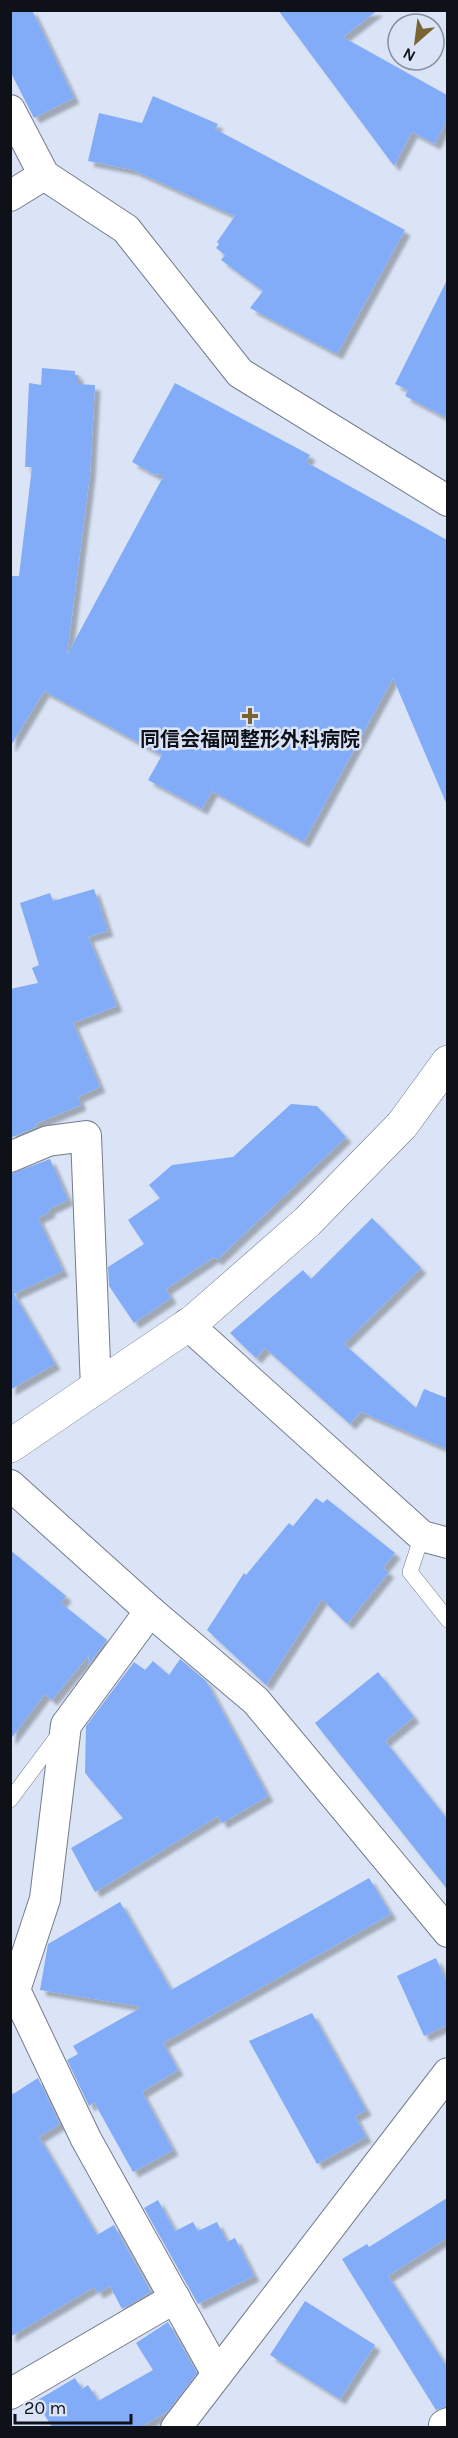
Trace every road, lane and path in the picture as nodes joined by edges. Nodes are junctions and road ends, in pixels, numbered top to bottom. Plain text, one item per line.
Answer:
1 (10, 110) edge
2 (44, 175) junction
3 (10, 196) edge
4 (447, 501) edge
5 (447, 1062) edge
6 (10, 1157) edge
7 (187, 1324) junction
8 (96, 1388) junction
9 (10, 1446) edge
10 (10, 1485) edge
11 (435, 1540) edge
12 (150, 1611) junction
13 (447, 1620) edge
14 (66, 1725) junction
15 (10, 1800) edge
16 (447, 1932) edge
17 (447, 2073) edge
18 (175, 2298) junction
19 (218, 2374) junction
20 (10, 2394) edge
21 (447, 2423) edge
22 (177, 2427) edge
23 (445, 2427) edge

1 - 2 street
2 - 3 street
2 - 4 street
5 - 7 street
6 - 8 street
7 - 8 street
7 - 11 street
8 - 9 street
10 - 12 street
11 - 13 lane
12 - 14 street
12 - 16 street
14 - 15 lane
14 - 18 street
17 - 19 street
18 - 19 street
18 - 20 street
19 - 22 street
21 - 23 street

